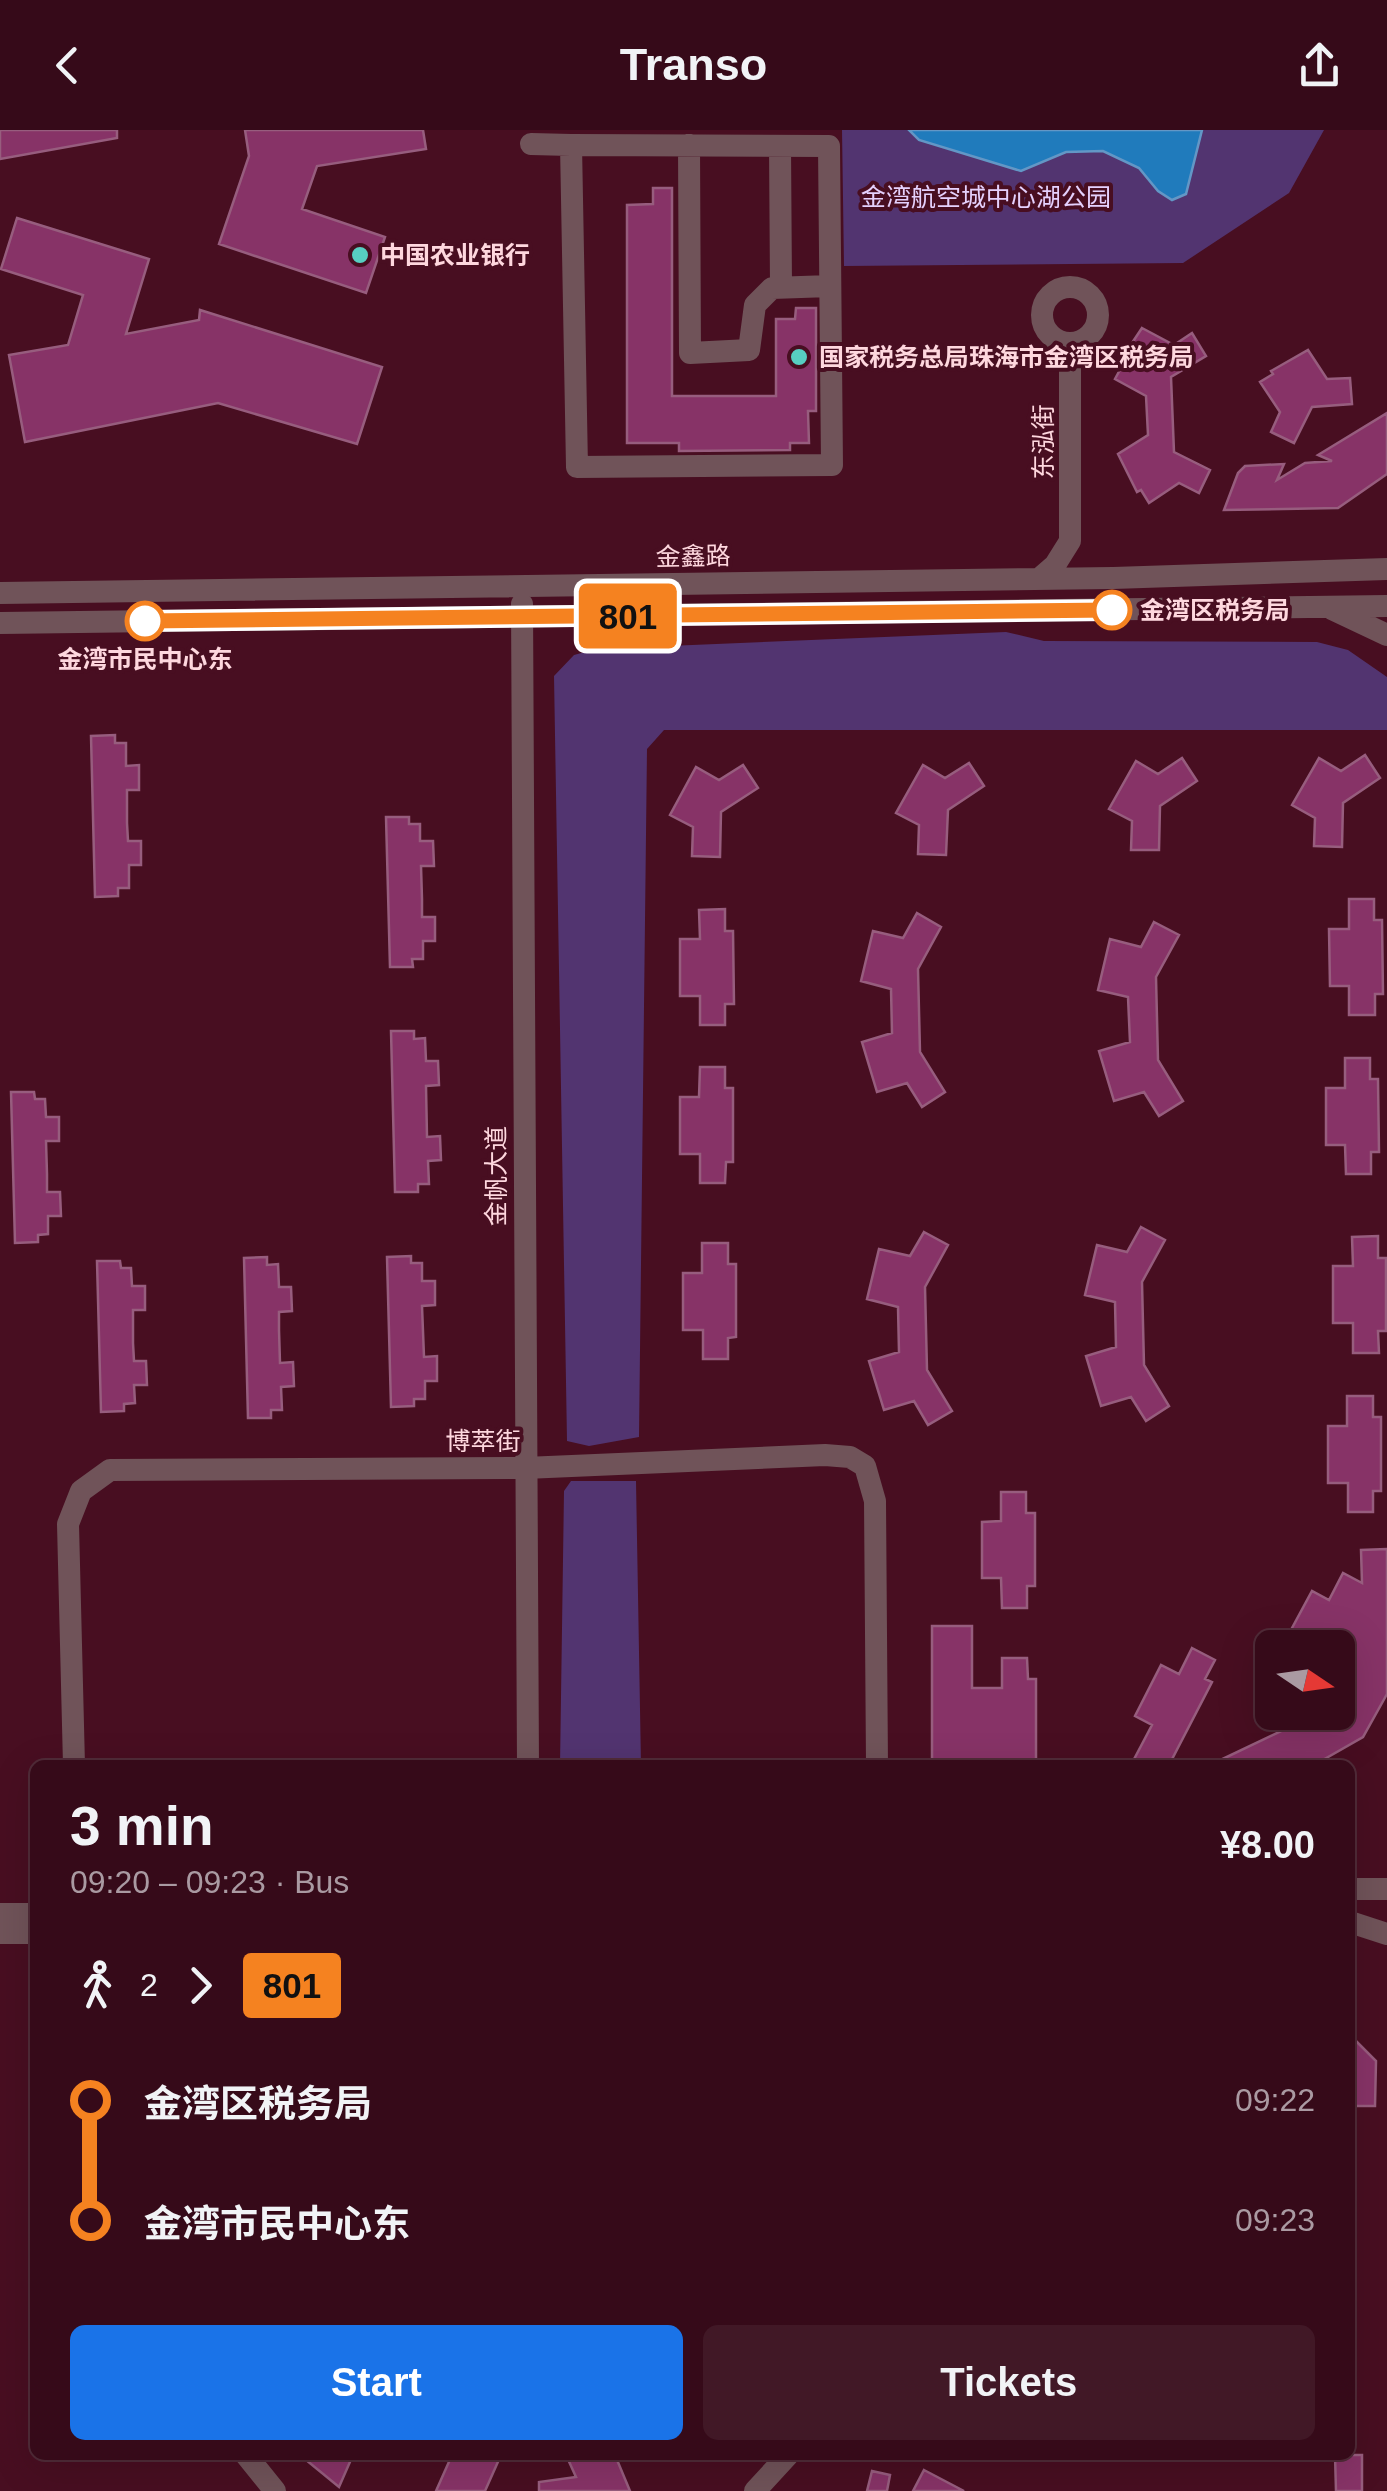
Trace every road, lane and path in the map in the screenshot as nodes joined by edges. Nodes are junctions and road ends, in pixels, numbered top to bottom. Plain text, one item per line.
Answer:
1 (531, 144) dead end
2 (571, 144) junction
3 (690, 145) junction
4 (780, 146) junction
5 (781, 286) junction
6 (830, 286) junction
7 (1070, 343) dead end
8 (1070, 541) junction
9 (1387, 554) edge
10 (1347, 568) junction
11 (1387, 569) edge
12 (1040, 578) junction
13 (1113, 578) junction
14 (522, 586) junction
15 (0, 594) edge
16 (1324, 606) junction
17 (1387, 606) edge
18 (522, 617) junction
19 (0, 623) edge
20 (1387, 635) edge
21 (525, 1468) junction
22 (74, 1760) edge
23 (528, 1760) edge
24 (877, 1760) edge
25 (1383, 1887) edge
26 (1355, 1889) edge
27 (0, 1914) edge
28 (30, 1914) edge
29 (1387, 1918) edge
30 (1355, 1920) edge
31 (1355, 1922) edge
32 (0, 1933) edge
33 (30, 1933) edge
34 (1387, 1934) edge
35 (250, 2460) edge
36 (783, 2460) edge
37 (275, 2491) edge
38 (755, 2491) edge

1 - 2 street
2 - 3 street
2 - 6 street
3 - 4 street
3 - 5 street
4 - 5 street
4 - 6 street
5 - 6 street
7 - 8 street, 东泓街
8 - 12 street
8 - 13 street
9 - 10 street
10 - 11 street, 金鑫路
10 - 13 street, 金鑫路
12 - 13 street, 金鑫路
12 - 14 street, 金鑫路
14 - 15 street, 金鑫路
14 - 18 street, 金帆大道
16 - 17 street
16 - 18 street
16 - 20 street
18 - 19 street
18 - 21 street, 金帆大道
21 - 22 street, 博萃街
21 - 23 street, 金帆大道
21 - 24 street, 博萃街
25 - 26 street
27 - 28 street
29 - 30 street
31 - 34 street
32 - 33 street
35 - 37 street
36 - 38 street

